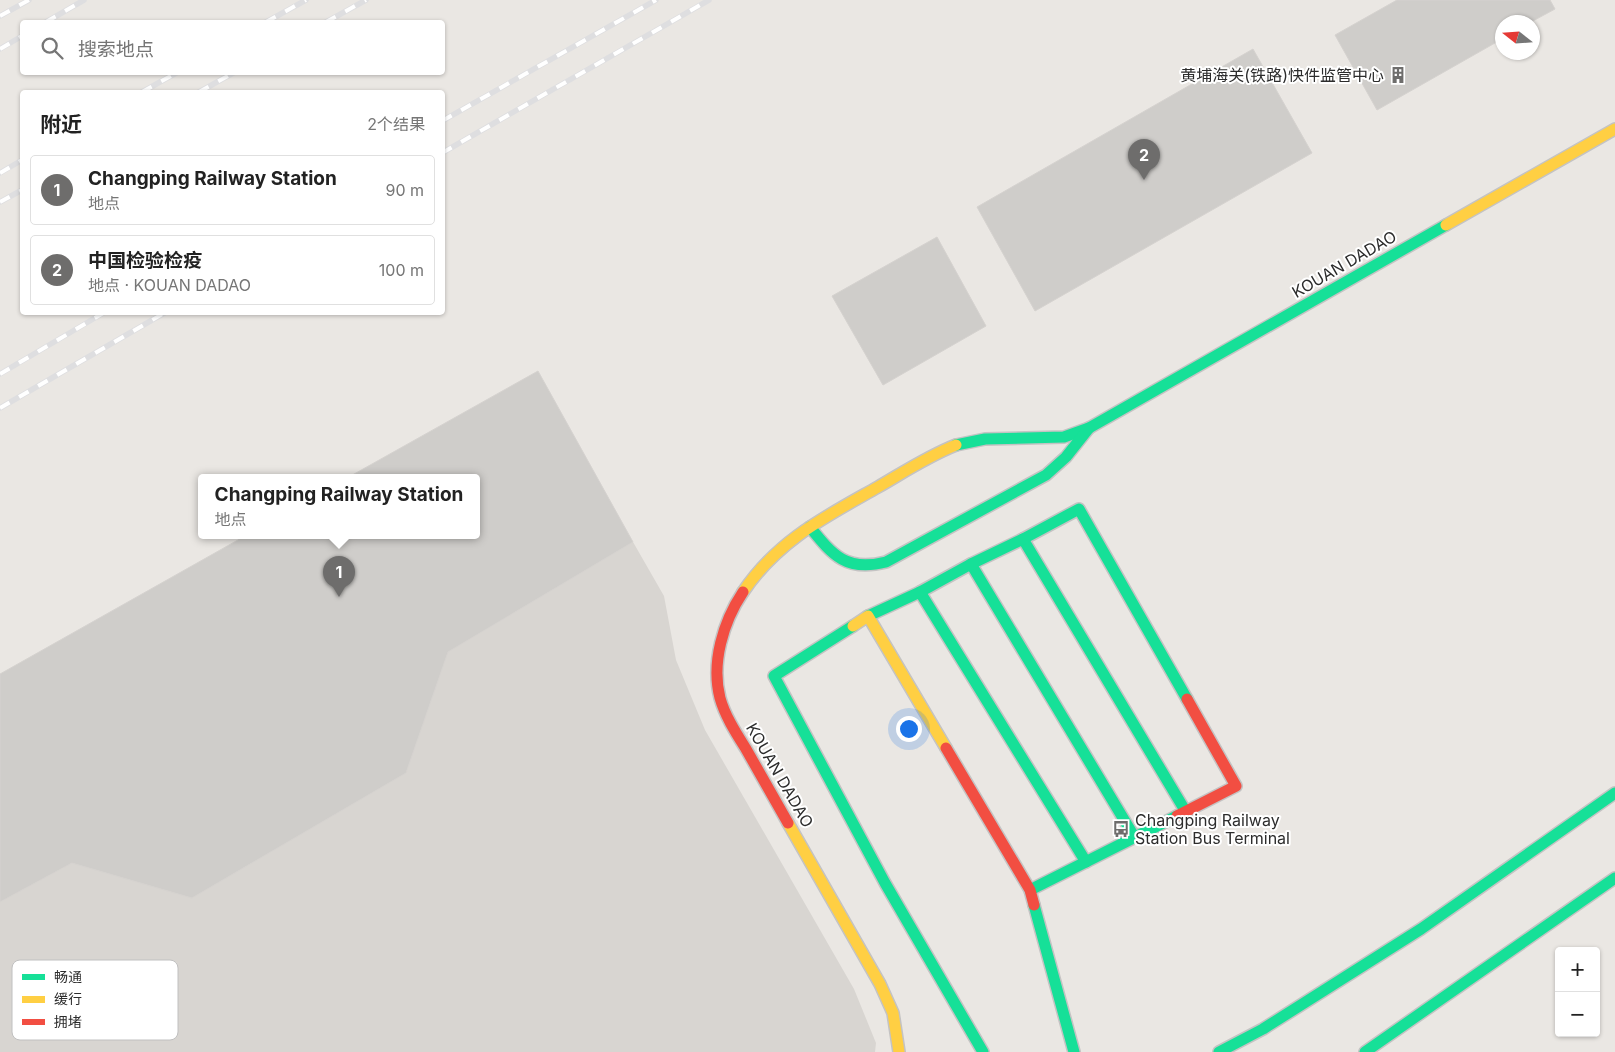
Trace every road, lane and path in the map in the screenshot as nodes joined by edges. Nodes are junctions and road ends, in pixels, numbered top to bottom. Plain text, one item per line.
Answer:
1 (1615, 128) edge
2 (1089, 428) junction
3 (810, 526) junction
4 (1023, 540) junction
5 (971, 564) junction
6 (920, 592) junction
7 (868, 616) junction
8 (1615, 793) edge
9 (1186, 812) junction
10 (1135, 838) junction
11 (1086, 862) junction
12 (1615, 878) edge
13 (1030, 890) junction
14 (899, 1052) edge
15 (983, 1052) edge
16 (1074, 1052) edge
17 (1219, 1052) edge
18 (1365, 1052) edge

1 - 2 main road, KOUAN DADAO
2 - 3 main road, KOUAN DADAO
2 - 3 main road, KOUAN DADAO
3 - 14 main road, KOUAN DADAO
4 - 5 main road
4 - 9 main road
4 - 9 main road
5 - 6 main road
5 - 10 main road
6 - 7 main road
6 - 11 main road
7 - 13 main road
7 - 15 main road
8 - 17 main road
9 - 10 main road
10 - 11 main road
11 - 13 main road
12 - 18 main road
13 - 16 main road

